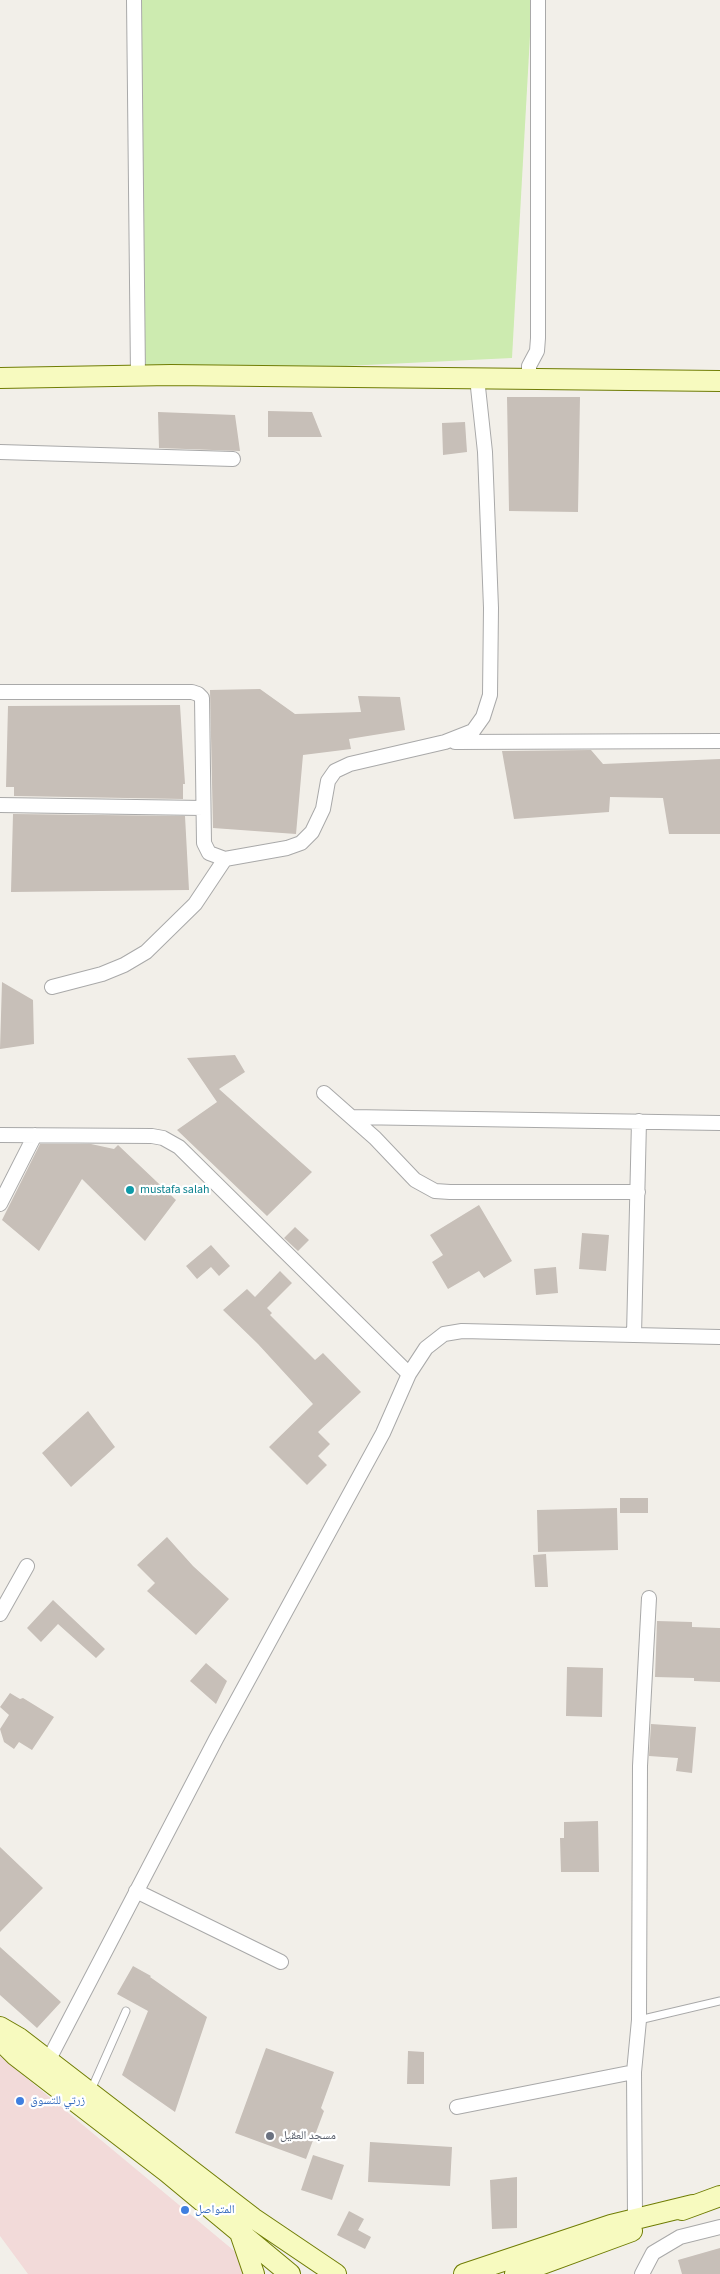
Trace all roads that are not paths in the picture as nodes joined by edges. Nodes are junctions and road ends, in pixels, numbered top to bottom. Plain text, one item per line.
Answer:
1 (134, 0) edge
2 (538, 0) edge
3 (138, 376) junction
4 (0, 378) edge
5 (477, 378) junction
6 (529, 378) junction
7 (720, 381) edge
8 (0, 452) edge
9 (233, 459) dead end
10 (0, 692) edge
11 (720, 741) edge
12 (445, 742) junction
13 (0, 805) edge
14 (204, 808) junction
15 (225, 859) junction
16 (52, 987) dead end
17 (324, 1093) dead end
18 (351, 1117) junction
19 (639, 1121) junction
20 (720, 1123) edge
21 (0, 1135) edge
22 (35, 1135) junction
23 (638, 1192) junction
24 (0, 1204) edge
25 (634, 1335) junction
26 (720, 1337) edge
27 (409, 1374) junction
28 (27, 1566) dead end
29 (649, 1598) dead end
30 (0, 1614) edge
31 (136, 1891) junction
32 (281, 1962) dead end
33 (720, 2002) edge
34 (126, 2012) dead end
35 (639, 2020) junction
36 (0, 2026) edge
37 (0, 2040) edge
38 (48, 2061) junction
39 (634, 2072) junction
40 (90, 2092) junction
41 (457, 2107) dead end
42 (720, 2196) edge
43 (693, 2205) junction
44 (635, 2218) junction
45 (720, 2227) edge
46 (239, 2232) junction
47 (254, 2274) edge
48 (290, 2274) edge
49 (336, 2274) edge
50 (464, 2274) edge
51 (514, 2274) edge
52 (642, 2274) edge

1 - 3 street
2 - 6 street
3 - 4 main road
3 - 5 main road
5 - 6 main road
5 - 12 street
6 - 7 main road
8 - 9 street
10 - 14 street
11 - 12 street
12 - 15 street
13 - 14 street
14 - 15 street
15 - 16 street
17 - 18 street
18 - 19 street
18 - 23 street
19 - 20 street
19 - 23 street
21 - 22 street
22 - 24 street
22 - 27 street
23 - 25 street
25 - 26 street
25 - 27 street
27 - 31 street
28 - 30 street
29 - 35 street
31 - 32 street
31 - 38 street
33 - 35 lane
34 - 40 lane
35 - 39 street
36 - 38 main road
37 - 46 main road
38 - 40 main road
39 - 41 street
39 - 44 street
40 - 49 main road
42 - 43 main road
43 - 44 main road
43 - 51 main road
44 - 50 main road
45 - 52 street
46 - 47 main road
46 - 48 main road

